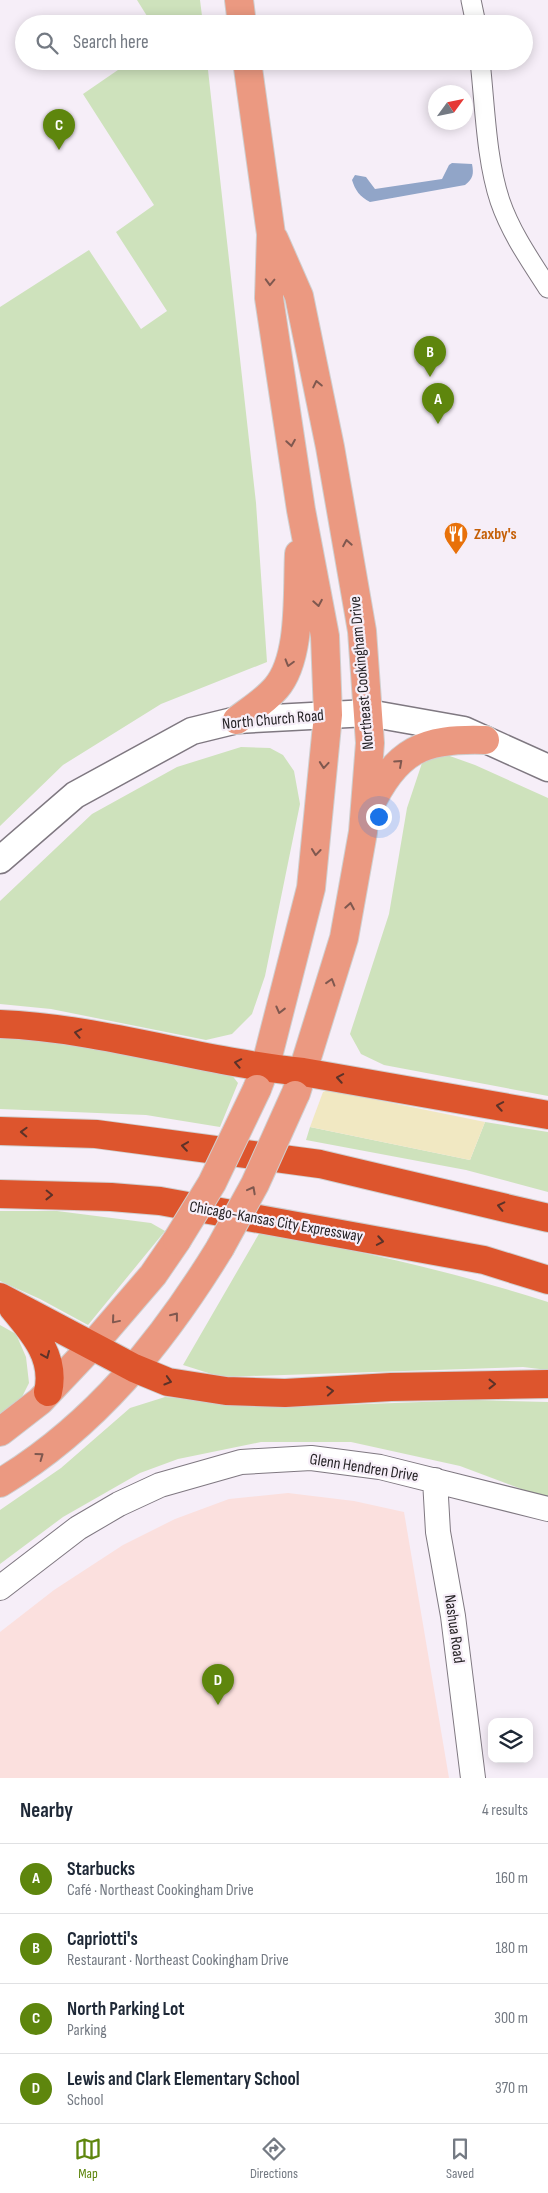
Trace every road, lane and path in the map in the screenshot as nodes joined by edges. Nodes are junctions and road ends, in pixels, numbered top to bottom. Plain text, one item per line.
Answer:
1 (239, 0) edge
2 (241, 15) edge
3 (249, 70) edge
4 (481, 70) edge
5 (271, 234) junction
6 (548, 288) edge
7 (301, 510) junction
8 (368, 713) junction
9 (328, 715) junction
10 (237, 720) junction
11 (485, 740) junction
12 (548, 768) edge
13 (364, 818) junction
14 (0, 860) edge
15 (0, 1024) edge
16 (261, 1078) junction
17 (299, 1083) junction
18 (548, 1115) edge
19 (0, 1132) edge
20 (0, 1194) edge
21 (548, 1218) edge
22 (548, 1280) edge
23 (4, 1299) edge
24 (92, 1346) junction
25 (134, 1368) junction
26 (548, 1384) edge
27 (48, 1392) junction
28 (0, 1432) edge
29 (436, 1480) junction
30 (0, 1483) edge
31 (548, 1509) edge
32 (0, 1588) edge
33 (473, 1778) edge

1 - 2 main road
3 - 5 main road, Northeast Cookingham Drive
4 - 6 street
5 -> 7 main road, Northeast Cookingham Drive
8 -> 5 main road, Northeast Cookingham Drive
7 -> 9 main road, Northeast Cookingham Drive
7 -> 10 main road
8 - 9 main road, North Church Road
8 - 11 main road, North Church Road
8 - 13 main road, Northeast Cookingham Drive
9 - 10 main road, North Church Road
9 -> 16 main road, Northeast Cookingham Drive
10 - 14 main road, North Church Road
11 - 12 main road, North Church Road
13 -> 11 main road
17 -> 13 main road, Northeast Cookingham Drive
16 -> 15 highway
16 - 17 highway
16 -> 24 main road, Northeast Cookingham Drive, bridge
18 -> 17 highway
25 -> 17 main road, Northeast Cookingham Drive, bridge
21 -> 19 highway
20 -> 22 highway, Chicago-Kansas City Expressway
23 - 24 highway
23 -> 27 highway
24 - 25 highway
24 - 27 main road, Northeast Cookingham Drive
25 -> 26 highway
30 -> 25 main road, Northeast Cookingham Drive
27 - 28 main road, Northeast Cookingham Drive
29 - 31 street, Glenn Hendren Drive
29 - 32 street, Glenn Hendren Drive
29 - 33 street, Nashua Road

